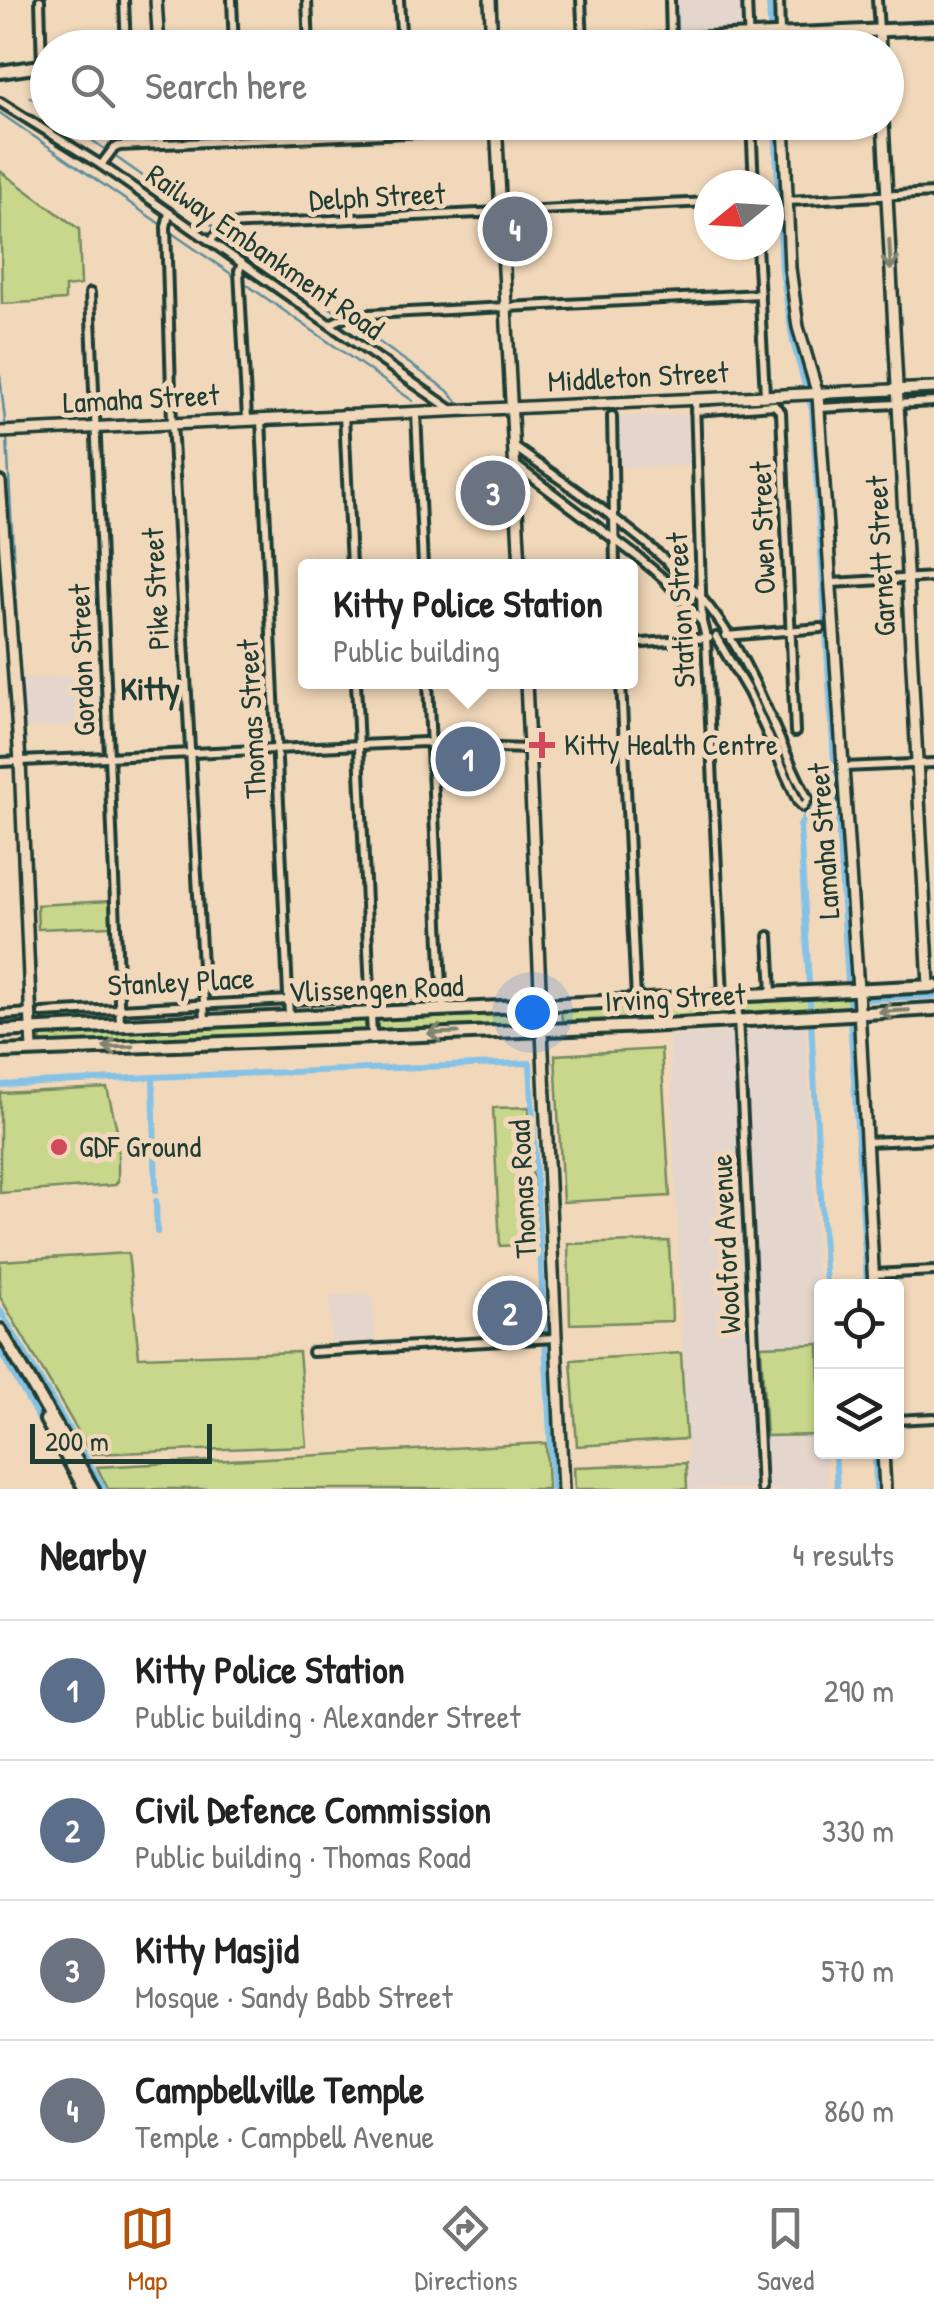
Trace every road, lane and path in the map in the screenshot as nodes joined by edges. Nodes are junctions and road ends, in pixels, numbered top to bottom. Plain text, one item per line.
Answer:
1 (40, 0) edge
2 (124, 0) edge
3 (156, 0) edge
4 (232, 0) edge
5 (307, 0) edge
6 (399, 0) edge
7 (490, 0) edge
8 (580, 0) edge
9 (670, 0) edge
10 (747, 0) edge
11 (779, 0) edge
12 (878, 0) edge
13 (934, 28) edge
14 (40, 30) edge
15 (125, 30) edge
16 (158, 30) edge
17 (233, 30) edge
18 (308, 30) edge
19 (401, 30) edge
20 (491, 30) edge
21 (581, 30) edge
22 (671, 30) edge
23 (748, 30) edge
24 (780, 30) edge
25 (879, 30) edge
26 (904, 30) edge
27 (30, 67) edge
28 (0, 68) edge
29 (0, 102) edge
30 (30, 119) edge
31 (62, 140) edge
32 (161, 140) edge
33 (236, 140) edge
34 (498, 140) edge
35 (752, 140) edge
36 (785, 140) edge
37 (884, 140) edge
38 (161, 144) junction
39 (101, 165) junction
40 (753, 170) edge
41 (934, 193) edge
42 (887, 195) junction
43 (787, 200) junction
44 (694, 203) edge
45 (169, 213) junction
46 (501, 213) junction
47 (213, 238) junction
48 (758, 260) edge
49 (242, 263) junction
50 (90, 293) dead end
51 (760, 294) junction
52 (506, 307) junction
53 (334, 322) junction
54 (934, 388) edge
55 (897, 390) junction
56 (766, 395) junction
57 (438, 398) junction
58 (815, 398) junction
59 (934, 402) edge
60 (898, 404) junction
61 (695, 406) junction
62 (510, 408) junction
63 (452, 410) junction
64 (436, 412) junction
65 (416, 413) junction
66 (344, 414) junction
67 (612, 416) dead end
68 (261, 418) junction
69 (247, 419) junction
70 (172, 422) junction
71 (94, 426) junction
72 (4, 432) edge
73 (513, 446) junction
74 (514, 464) junction
75 (0, 482) edge
76 (613, 519) junction
77 (2, 526) edge
78 (614, 539) junction
79 (351, 559) edge
80 (423, 559) edge
81 (520, 559) edge
82 (615, 559) edge
83 (934, 578) edge
84 (907, 579) junction
85 (832, 584) junction
86 (701, 598) junction
87 (702, 622) junction
88 (821, 628) dead end
89 (790, 630) junction
90 (730, 636) junction
91 (716, 637) junction
92 (706, 638) junction
93 (638, 643) edge
94 (356, 689) edge
95 (428, 689) edge
96 (526, 689) edge
97 (621, 689) edge
98 (758, 689) junction
99 (749, 693) junction
100 (795, 732) dead end
101 (431, 744) junction
102 (359, 745) junction
103 (276, 749) junction
104 (529, 749) junction
105 (190, 753) junction
106 (108, 757) junction
107 (24, 761) junction
108 (0, 762) edge
109 (934, 763) edge
110 (917, 764) junction
111 (844, 767) junction
112 (769, 936) dead end
113 (932, 986) edge
114 (858, 990) junction
115 (442, 992) junction
116 (772, 994) junction
117 (371, 995) junction
118 (737, 996) junction
119 (723, 997) junction
120 (288, 998) junction
121 (636, 1001) junction
122 (204, 1003) junction
123 (539, 1006) junction
124 (119, 1008) junction
125 (934, 1009) edge
126 (443, 1011) junction
127 (853, 1013) junction
128 (0, 1014) edge
129 (34, 1014) junction
130 (371, 1015) junction
131 (289, 1017) junction
132 (738, 1020) junction
133 (205, 1022) junction
134 (120, 1026) junction
135 (32, 1028) junction
136 (540, 1029) junction
137 (0, 1030) edge
138 (372, 1036) junction
139 (32, 1050) junction
140 (0, 1052) edge
141 (934, 1139) edge
142 (866, 1142) junction
143 (934, 1270) edge
144 (874, 1274) junction
145 (874, 1279) edge
146 (0, 1330) edge
147 (553, 1338) junction
148 (0, 1342) edge
149 (312, 1352) dead end
150 (934, 1418) edge
151 (904, 1420) edge
152 (882, 1459) edge
153 (85, 1489) edge
154 (93, 1489) edge
155 (563, 1489) edge
156 (760, 1489) edge
157 (884, 1489) edge

1 - 14 street
2 - 15 street
3 - 16 street
4 - 17 street
5 - 18 street
6 - 19 street
7 - 20 street
8 - 21 street
9 - 22 street
10 - 23 street
11 - 24 street
12 - 25 street
13 - 26 main road
27 - 28 main road
29 - 30 street, Railway Embankment Road
31 - 39 street, Railway Embankment Road
32 - 38 street
33 - 38 street
34 - 46 street
35 - 40 street
36 - 43 street, Lamaha Street
37 - 42 street, Garnett Street
38 - 39 street
39 - 45 street, Railway Embankment Road
41 - 42 street
42 - 43 street
42 -> 55 street, Garnett Street
43 - 58 street, Lamaha Street
44 - 46 street, Delph Street
45 - 47 street, Railway Embankment Road
45 - 70 street, Pike Street
46 - 47 street, Delph Street
46 - 52 street
47 - 49 street, Railway Embankment Road
48 - 51 street
49 - 53 street, Railway Embankment Road
49 - 69 street
50 - 71 street, Gordon Street
51 - 52 street
51 - 56 street
52 - 53 street
52 - 62 street
53 - 57 street, Railway Embankment Road
54 - 55 street, Middleton Street
55 - 58 street, Middleton Street
55 - 60 street, Garnett Street
56 - 58 street, Middleton Street
56 - 61 street, Middleton Street
57 - 63 street, Railway Embankment Road
57 - 64 street
58 - 60 street
58 - 85 street, Lamaha Street
59 - 60 street
60 - 84 street, Garnett Street
61 - 62 street, Middleton Street
61 - 86 street, Station Street
61 - 89 street, Owen Street
62 - 63 street, Middleton Street
62 - 73 street
63 - 64 street, Middleton Street
64 - 65 street, Middleton Street
65 - 66 street, Middleton Street
65 - 80 street
66 - 68 street, Lamaha Street
66 - 79 street
67 - 76 street
68 - 69 street, Lamaha Street
68 - 103 street, Thomas Street
69 - 70 street, Lamaha Street
70 - 71 street, Lamaha Street
70 - 105 street, Pike Street
71 - 72 street, Lamaha Street
71 - 106 street, Gordon Street
73 - 74 street
73 - 76 street
74 - 78 street
74 - 81 street
75 - 77 street
76 - 78 street
76 - 86 street
77 - 107 street
78 - 82 street
78 - 87 street
83 - 84 street
84 - 85 street
84 - 110 street, Garnett Street
85 - 111 street, Lamaha Street
86 - 87 street, Station Street
86 - 90 street
87 - 92 street, Station Street
88 - 89 street
89 - 90 street
89 - 100 street, Owen Street
90 - 91 street
90 - 98 street
91 - 92 street
91 - 99 street
92 - 93 street
92 - 119 street, Station Street
94 - 102 street
95 - 101 street
96 - 104 street, Thomas Road
97 - 121 street
98 - 99 street
98 - 99 street
101 - 102 street
101 - 104 street
101 - 115 street
102 - 103 street
102 - 117 street
103 - 105 street
103 - 120 street, Thomas Street
104 - 123 street, Thomas Road
105 - 106 street
105 - 122 street, Pike Street
106 - 107 street
106 - 124 street, Gordon Street
107 - 108 street
107 - 129 street
109 - 110 street
110 - 111 street
110 - 113 street, Garnett Street
111 - 114 street, Lamaha Street
112 - 116 street
113 - 114 main road, Vlissengen Road
114 - 116 main road, Vlissengen Road
114 - 127 street, Lamaha Street
115 - 117 street, Stanley Place
115 - 126 street
116 - 118 main road, Vlissengen Road
117 - 120 street, Stanley Place
117 - 130 street
118 - 119 main road, Vlissengen Road
118 - 132 street, Woolford Avenue
119 - 121 main road, Vlissengen Road
120 - 122 street, Stanley Place
120 - 131 street, Thomas Street
121 - 123 main road, Vlissengen Road
122 - 124 street, Stanley Place
122 - 133 street, Pike Street
123 - 126 main road, Vlissengen Road
123 - 136 street, Thomas Road
124 - 129 street, Stanley Place
124 - 134 street, Gordon Street
125 -> 127 main road, Irving Street
126 - 130 main road, Vlissengen Road
127 - 132 main road, Irving Street
127 - 142 street, Lamaha Street
128 - 129 street, Stanley Place
129 - 135 street
130 - 131 main road, Vlissengen Road
130 - 138 street
131 - 133 main road, Vlissengen Road
132 - 136 main road, Irving Street
132 - 156 street, Woolford Avenue
133 - 134 main road, Vlissengen Road
134 - 135 main road, Vlissengen Road
135 - 137 main road, Vlissengen Road
135 - 139 street
136 -> 138 main road, Irving Street
136 - 147 street, Thomas Road
138 -> 139 main road, Irving Street
139 - 140 main road, Irving Street
141 - 142 street
142 - 144 street, Lamaha Street
143 - 144 street
144 - 145 street, Lamaha Street
146 - 154 main road
147 - 149 street
147 - 155 street, Thomas Road
148 - 153 main road
150 - 151 street
152 - 157 street

